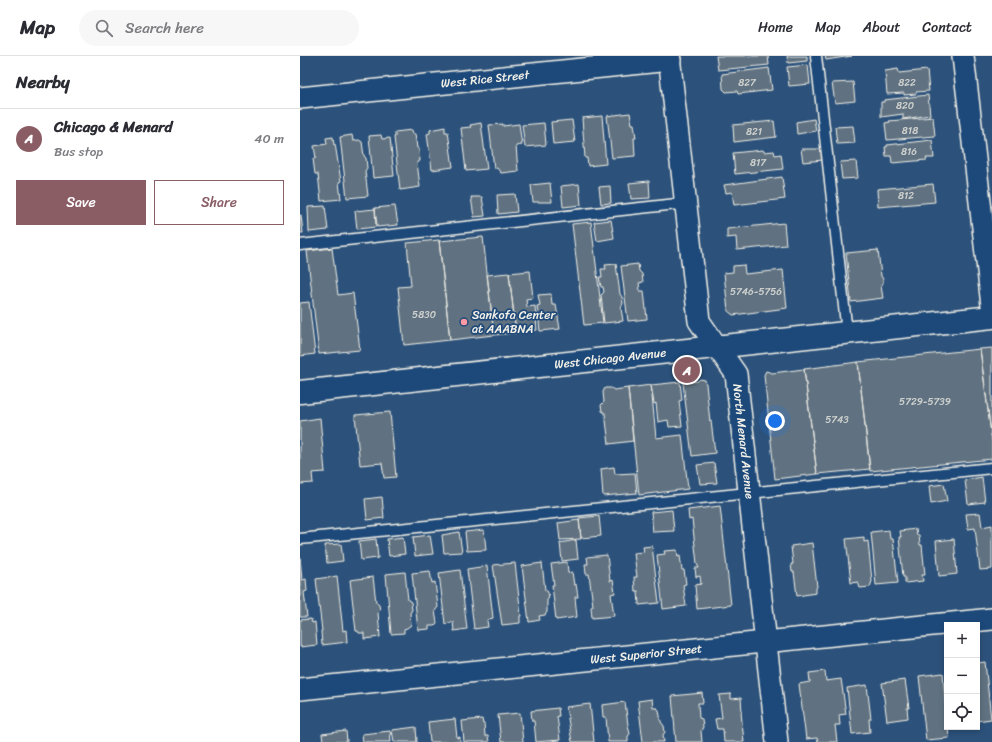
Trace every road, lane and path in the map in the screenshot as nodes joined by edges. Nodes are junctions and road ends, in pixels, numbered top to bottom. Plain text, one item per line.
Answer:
1 (816, 56) edge
2 (963, 56) edge
3 (670, 58) edge
4 (300, 98) edge
5 (686, 203) junction
6 (300, 245) edge
7 (992, 305) edge
8 (992, 317) edge
9 (847, 333) junction
10 (717, 347) junction
11 (300, 392) edge
12 (992, 468) edge
13 (749, 493) junction
14 (300, 539) edge
15 (992, 619) edge
16 (766, 642) junction
17 (300, 689) edge
18 (777, 742) edge

1 - 9 lane
2 - 7 street
3 - 4 street, West Rice Street
3 - 5 street, North Menard Avenue
5 - 6 lane
5 - 10 street, North Menard Avenue
8 - 9 main road, West Chicago Avenue
9 - 10 main road, West Chicago Avenue
10 - 11 main road, West Chicago Avenue
10 - 13 street, North Menard Avenue
12 - 13 lane
13 - 14 lane
13 - 16 street, North Menard Avenue
15 - 16 street, West Superior Street
16 - 17 street, West Superior Street
16 - 18 street, North Menard Avenue

